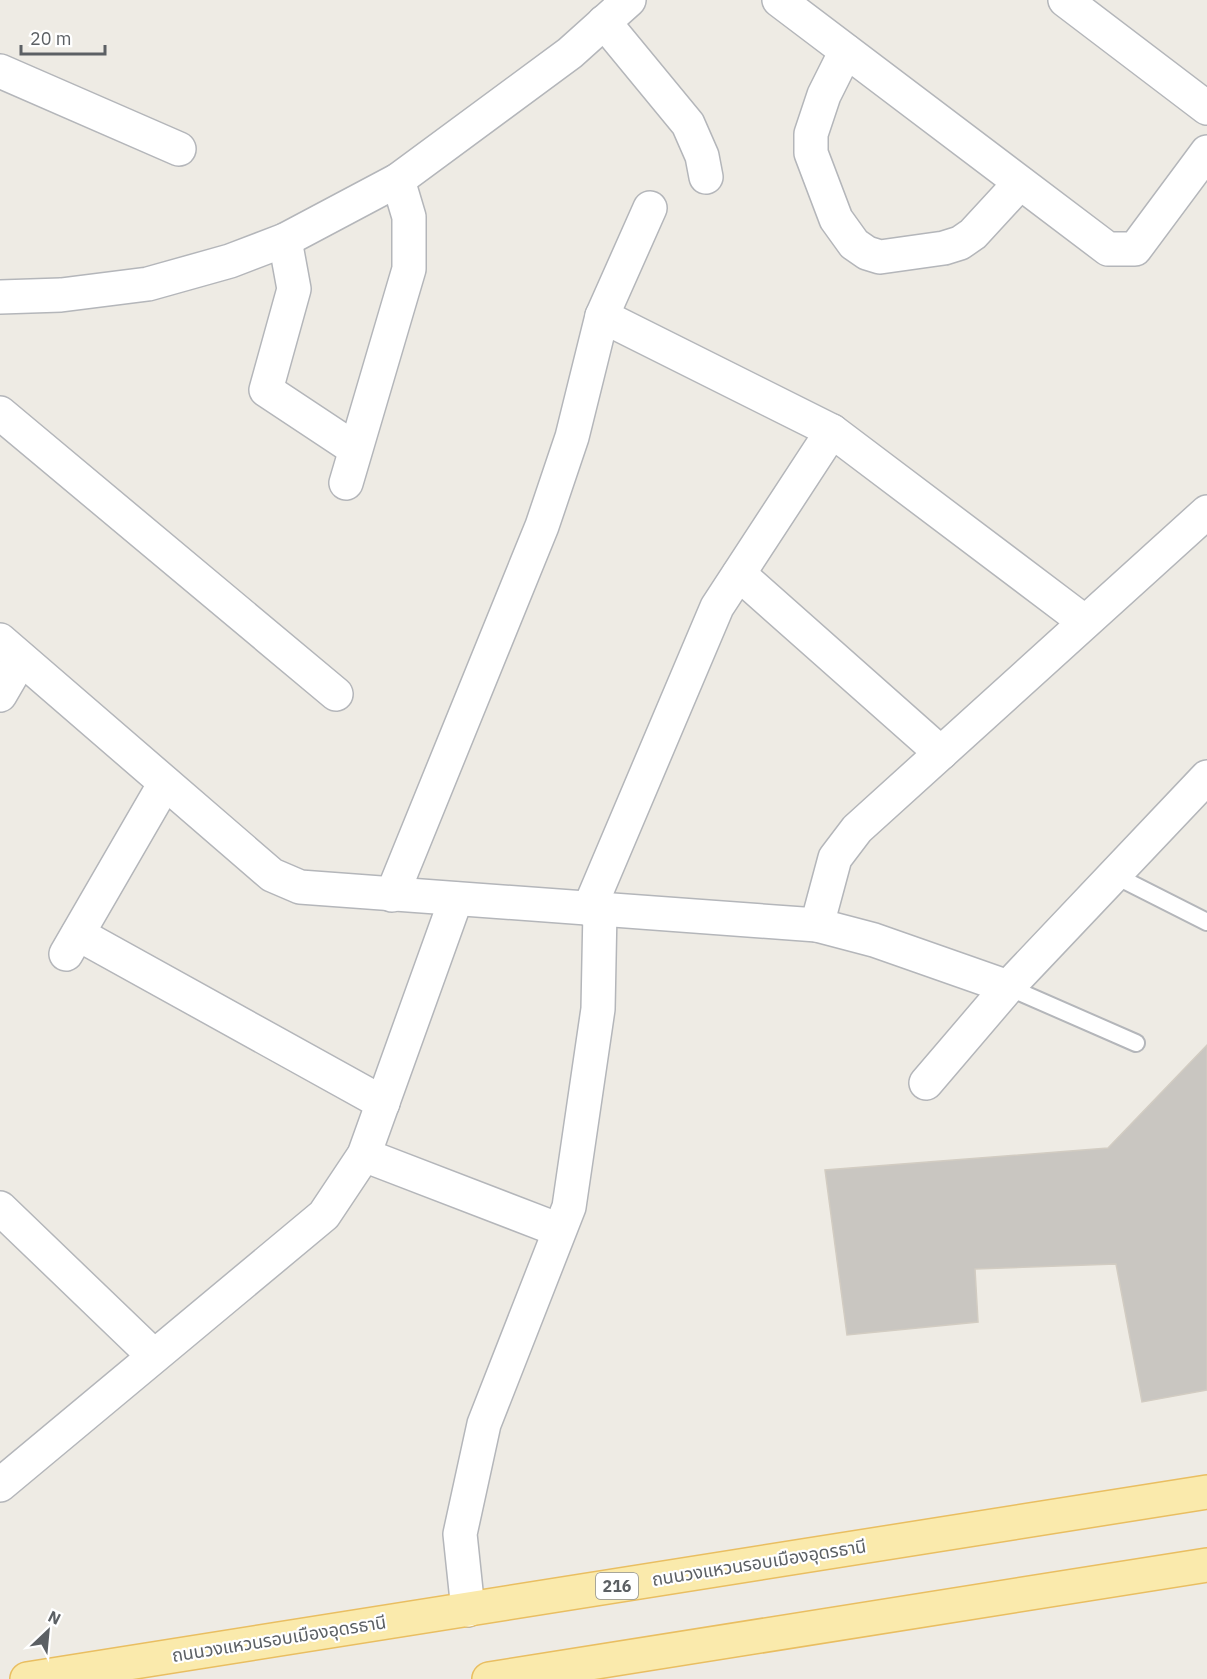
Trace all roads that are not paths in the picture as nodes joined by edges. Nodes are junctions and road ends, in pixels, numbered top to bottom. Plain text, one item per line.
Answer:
1 (629, 0) edge
2 (778, 0) edge
3 (1065, 0) edge
4 (604, 22) junction
5 (846, 51) junction
6 (0, 71) edge
7 (1207, 108) edge
8 (179, 149) dead end
9 (1207, 152) edge
10 (706, 177) dead end
11 (398, 180) junction
12 (1020, 183) junction
13 (651, 208) dead end
14 (285, 240) junction
15 (0, 297) edge
16 (602, 316) junction
17 (0, 413) edge
18 (832, 431) junction
19 (355, 448) junction
20 (346, 483) dead end
21 (1207, 512) edge
22 (738, 574) junction
23 (1085, 622) junction
24 (11, 650) edge
25 (336, 694) dead end
26 (0, 695) edge
27 (941, 753) junction
28 (1207, 777) edge
29 (165, 783) junction
30 (1114, 875) junction
31 (392, 895) junction
32 (456, 899) junction
33 (595, 909) junction
34 (1207, 922) edge
35 (817, 925) junction
36 (1008, 987) junction
37 (1136, 1043) dead end
38 (926, 1083) dead end
39 (383, 1103) junction
40 (364, 1155) junction
41 (0, 1208) edge
42 (559, 1230) junction
43 (154, 1356) junction
44 (0, 1485) edge
45 (1207, 1492) edge
46 (1207, 1565) edge
47 (468, 1610) junction
48 (27, 1679) edge
49 (489, 1679) edge

1 - 4 street
2 - 5 street
3 - 7 street
4 - 10 street
4 - 11 street
5 - 12 street
5 - 12 street
6 - 8 street
9 - 12 street
11 - 14 street
11 - 19 street
13 - 16 street
14 - 15 street
14 - 19 street
16 - 18 street
16 - 31 street
17 - 25 street
18 - 22 street
18 - 23 street
19 - 20 street
21 - 23 street
22 - 27 street
22 - 33 street
23 - 27 street
24 - 26 street
24 - 29 street
27 - 35 street
28 - 30 street
29 - 31 street
29 - 39 street
30 - 34 lane
30 - 36 street
31 - 32 street
32 - 33 street
32 - 39 street
33 - 35 street
33 - 42 street
35 - 36 street
36 - 37 lane
36 - 38 street
39 - 40 street
40 - 42 street
40 - 43 street
41 - 43 street
42 - 47 street
43 - 44 street
45 - 47 main road, ถนนวงแหวนรอบเมืองอุดรธานี / 216
46 - 49 main road
47 - 48 main road, ถนนวงแหวนรอบเมืองอุดรธานี / 216

